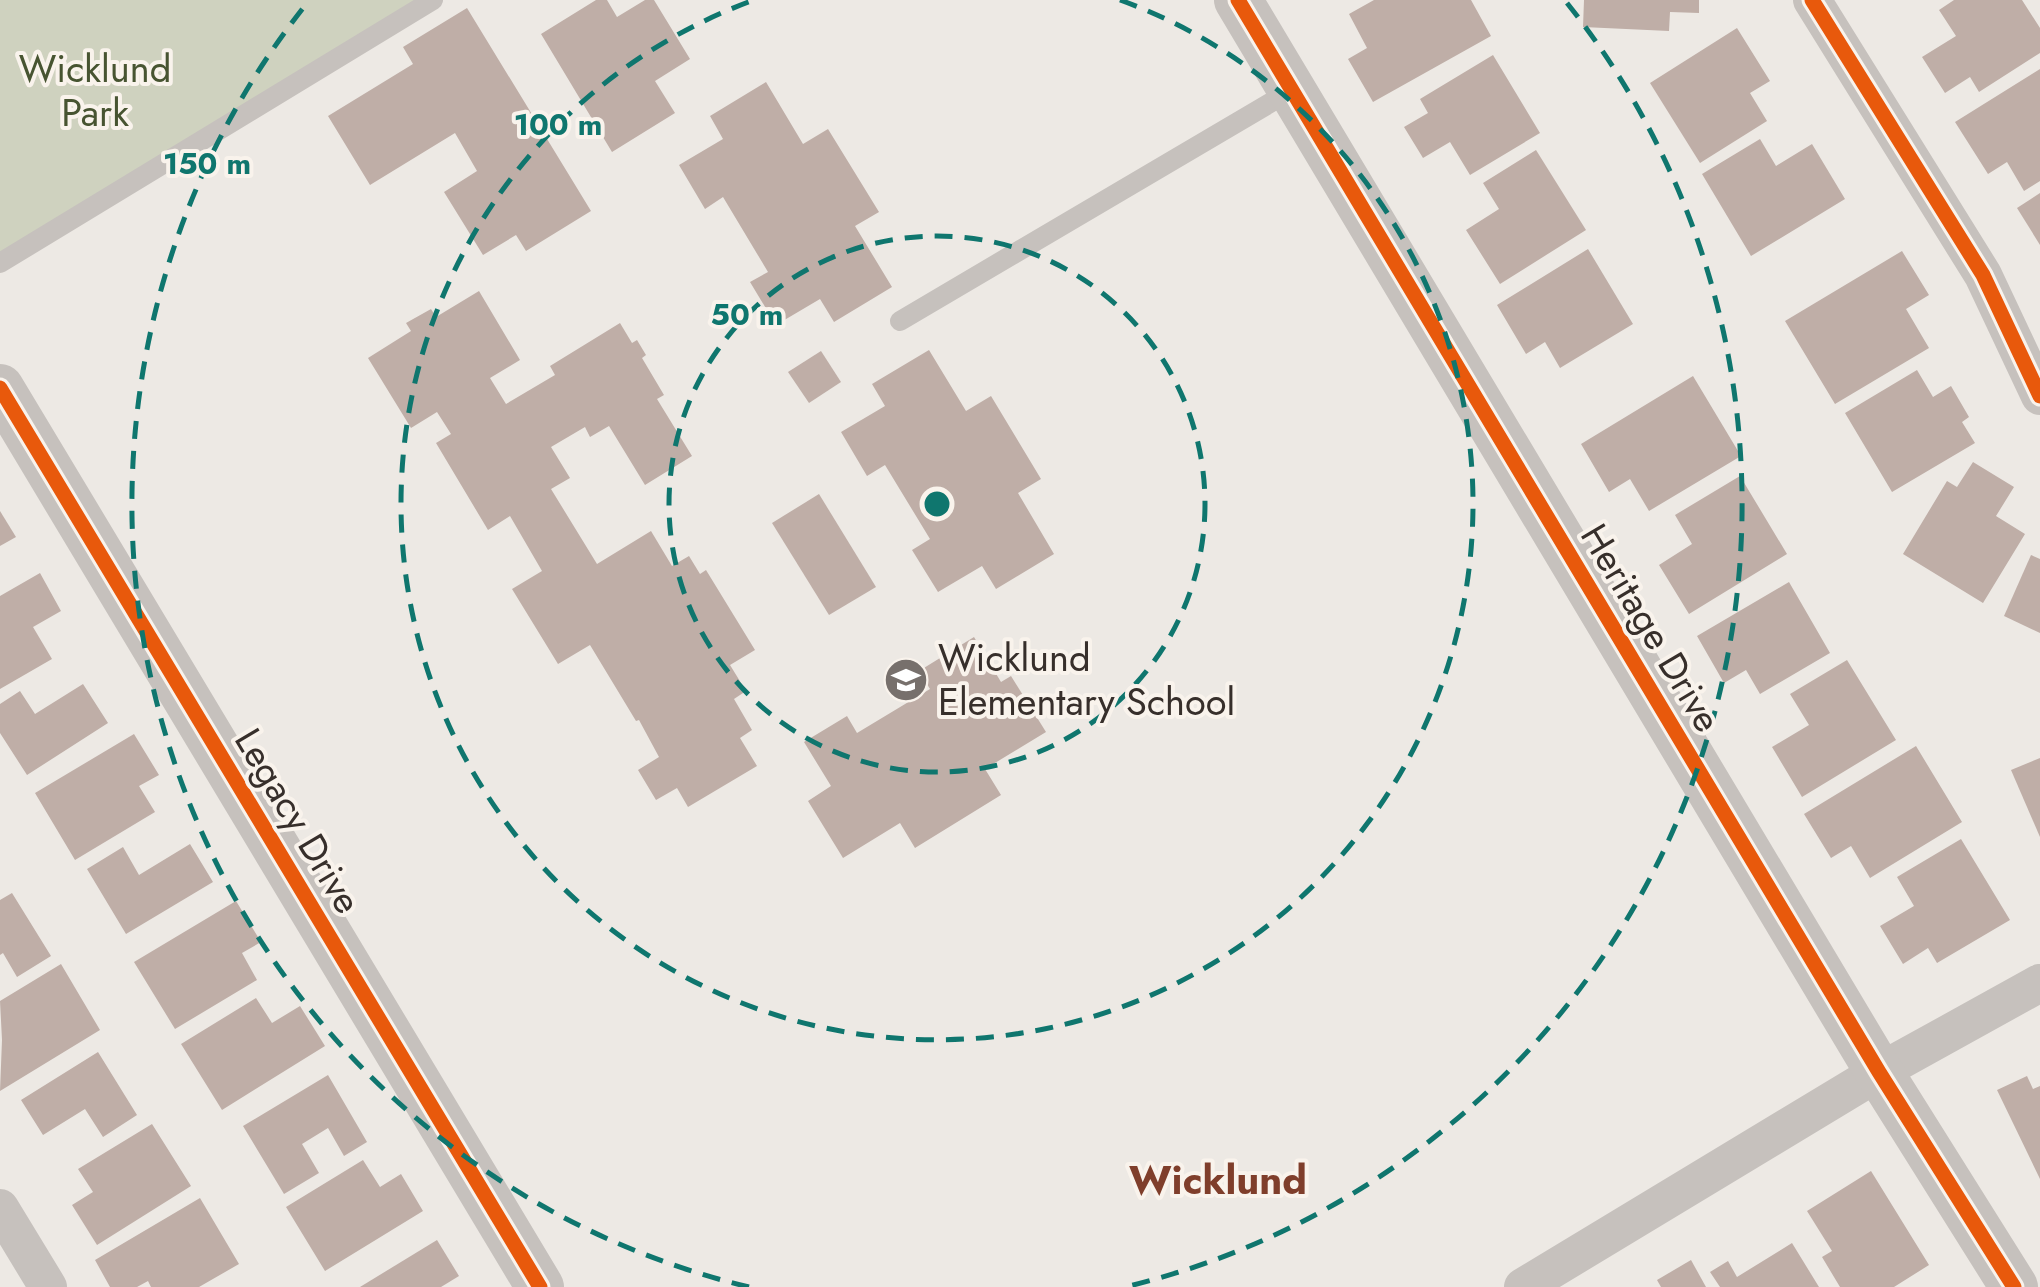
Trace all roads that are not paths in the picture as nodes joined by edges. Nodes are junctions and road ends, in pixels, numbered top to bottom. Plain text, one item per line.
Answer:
1 (433, 0) edge
2 (1238, 0) edge
3 (1812, 0) edge
4 (1292, 90) junction
5 (0, 263) edge
6 (900, 321) dead end
7 (2040, 396) edge
8 (5, 409) edge
9 (2040, 983) edge
10 (1879, 1072) junction
11 (0, 1208) edge
12 (48, 1287) edge
13 (540, 1287) edge
14 (1523, 1287) edge
15 (2014, 1287) edge

1 - 5 lane
2 - 4 street, Heritage Drive
3 - 7 street
4 - 6 lane
4 - 10 street, Heritage Drive
8 - 13 street, Legacy Drive
9 - 10 street
10 - 14 street
10 - 15 street, Heritage Drive
11 - 12 street

